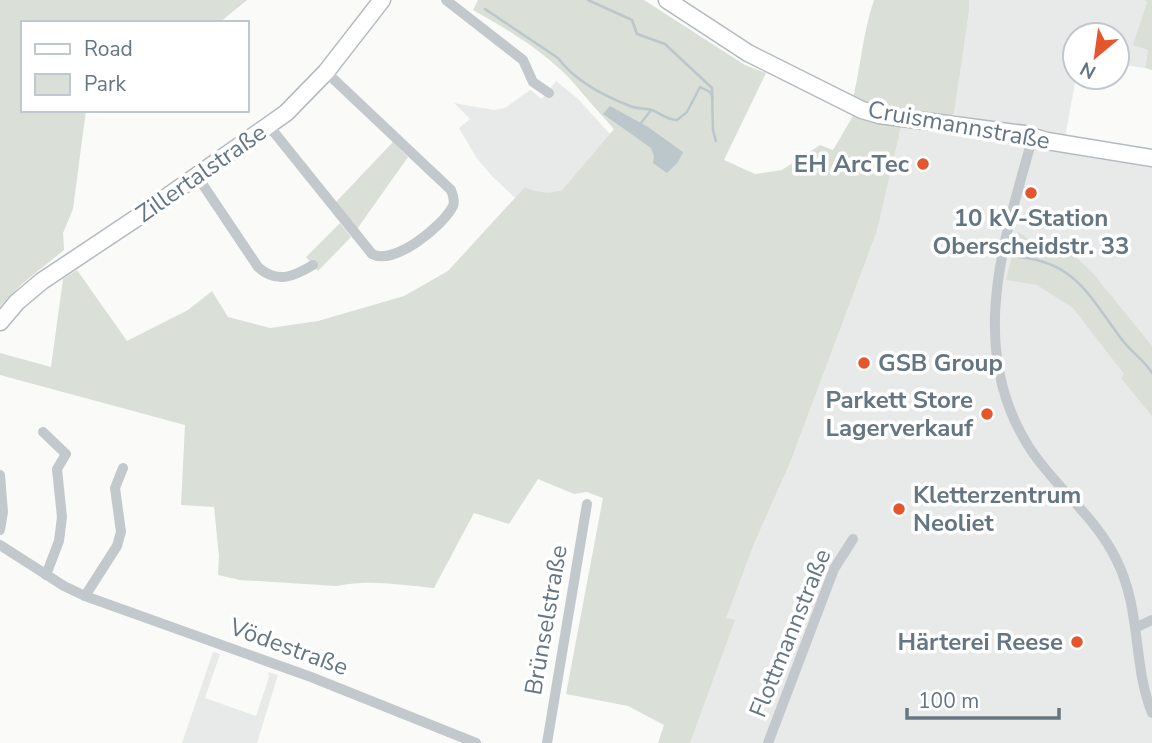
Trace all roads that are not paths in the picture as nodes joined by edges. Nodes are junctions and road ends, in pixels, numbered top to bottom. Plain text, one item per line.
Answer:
1 (382, 0) edge
2 (446, 0) edge
3 (667, 0) edge
4 (326, 72) junction
5 (549, 93) dead end
6 (269, 125) junction
7 (1033, 136) junction
8 (1152, 158) edge
9 (197, 176) junction
10 (313, 265) dead end
11 (0, 322) edge
12 (43, 432) dead end
13 (123, 468) dead end
14 (0, 475) edge
15 (587, 504) dead end
16 (0, 530) edge
17 (853, 539) dead end
18 (0, 545) edge
19 (46, 575) junction
20 (85, 596) junction
21 (1152, 620) edge
22 (1137, 627) junction
23 (1152, 713) edge
24 (476, 743) edge
25 (547, 743) edge
26 (768, 743) edge

1 - 4 street, Zillertalstraße
2 - 5 street
3 - 7 street, Cruismannstraße
4 - 6 street, Zillertalstraße
4 - 6 street
6 - 9 street, Zillertalstraße
7 - 8 street, Cruismannstraße
7 - 22 street
9 - 10 street
9 - 11 street, Zillertalstraße
12 - 19 street
13 - 20 street
14 - 16 street
15 - 25 street, Brünselstraße
17 - 26 street, Flottmannstraße
18 - 19 street, Vödestraße
19 - 20 street, Vödestraße
20 - 24 street, Vödestraße
21 - 22 street
22 - 23 street

